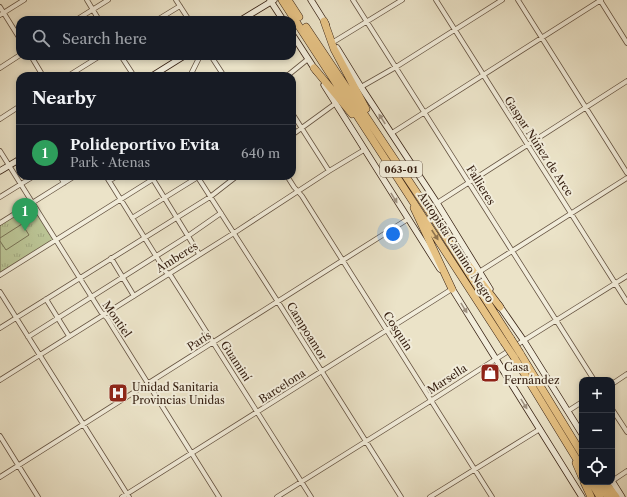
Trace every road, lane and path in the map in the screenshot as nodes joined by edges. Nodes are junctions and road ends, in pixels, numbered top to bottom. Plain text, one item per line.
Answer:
1 (24, 0) edge
2 (87, 0) edge
3 (108, 0) edge
4 (176, 0) edge
5 (312, 0) edge
6 (354, 0) edge
7 (402, 0) edge
8 (436, 0) edge
9 (502, 0) edge
10 (518, 0) edge
11 (600, 0) edge
12 (272, 1) edge
13 (286, 1) edge
14 (180, 6) junction
15 (0, 7) edge
16 (93, 10) junction
17 (2, 14) edge
18 (83, 16) edge
19 (97, 16) edge
20 (164, 16) edge
21 (186, 16) edge
22 (248, 16) edge
23 (281, 16) edge
24 (324, 21) junction
25 (368, 22) junction
26 (455, 30) junction
27 (16, 33) edge
28 (542, 38) junction
29 (296, 40) edge
30 (335, 41) junction
31 (627, 43) edge
32 (16, 58) edge
33 (308, 59) junction
34 (33, 60) edge
35 (94, 60) edge
36 (124, 60) edge
37 (178, 60) edge
38 (198, 60) edge
39 (214, 60) edge
40 (396, 67) junction
41 (0, 68) edge
42 (314, 68) junction
43 (41, 72) edge
44 (74, 72) edge
45 (131, 72) edge
46 (158, 72) edge
47 (192, 72) edge
48 (222, 72) edge
49 (292, 72) edge
50 (483, 75) junction
51 (627, 81) edge
52 (362, 87) junction
53 (336, 103) junction
54 (585, 107) junction
55 (16, 109) edge
56 (425, 112) junction
57 (0, 119) edge
58 (296, 119) edge
59 (302, 128) junction
60 (296, 132) edge
61 (392, 133) junction
62 (375, 136) junction
63 (528, 145) junction
64 (364, 150) junction
65 (0, 151) edge
66 (16, 162) edge
67 (9, 166) junction
68 (0, 171) edge
69 (329, 171) junction
70 (627, 173) edge
71 (16, 176) edge
72 (627, 178) edge
73 (18, 180) edge
74 (28, 180) edge
75 (62, 180) edge
76 (69, 180) edge
77 (149, 180) edge
78 (153, 180) edge
79 (193, 180) edge
80 (199, 180) edge
81 (232, 180) edge
82 (290, 180) edge
83 (109, 181) edge
84 (469, 182) junction
85 (64, 183) junction
86 (21, 184) junction
87 (406, 189) junction
88 (298, 192) junction
89 (0, 197) edge
90 (210, 197) junction
91 (165, 199) junction
92 (120, 200) junction
93 (32, 203) junction
94 (437, 203) junction
95 (429, 211) junction
96 (220, 213) junction
97 (572, 214) junction
98 (132, 218) junction
99 (176, 218) junction
100 (408, 219) junction
101 (0, 223) edge
102 (234, 233) junction
103 (188, 236) junction
104 (144, 238) junction
105 (56, 240) junction
106 (512, 252) junction
107 (199, 254) junction
108 (156, 256) junction
109 (111, 258) junction
110 (343, 260) junction
111 (480, 272) junction
112 (168, 274) junction
113 (0, 275) edge
114 (627, 276) edge
115 (123, 277) junction
116 (79, 278) junction
117 (616, 284) junction
118 (452, 289) junction
119 (0, 292) edge
120 (91, 296) junction
121 (134, 296) junction
122 (46, 299) junction
123 (278, 302) junction
124 (627, 302) edge
125 (500, 307) junction
126 (103, 315) junction
127 (16, 318) junction
128 (58, 318) junction
129 (556, 321) junction
130 (0, 328) edge
131 (387, 331) junction
132 (69, 336) junction
133 (28, 337) junction
134 (508, 340) junction
135 (524, 341) junction
136 (213, 342) junction
137 (40, 355) junction
138 (517, 355) junction
139 (496, 359) junction
140 (322, 371) junction
141 (627, 374) edge
142 (592, 377) edge
143 (0, 380) edge
144 (615, 382) edge
145 (149, 384) junction
146 (432, 400) junction
147 (579, 404) edge
148 (568, 411) junction
149 (258, 412) junction
150 (615, 413) edge
151 (559, 416) junction
152 (83, 424) junction
153 (540, 429) junction
154 (579, 429) edge
155 (627, 432) edge
156 (0, 436) edge
157 (366, 441) junction
158 (566, 441) junction
159 (579, 445) edge
160 (579, 449) edge
161 (192, 453) junction
162 (579, 463) edge
163 (19, 465) junction
164 (475, 469) junction
165 (579, 471) edge
166 (627, 471) edge
167 (0, 477) edge
168 (615, 479) edge
169 (302, 482) junction
170 (585, 485) edge
171 (593, 485) edge
172 (601, 485) edge
173 (607, 485) edge
174 (614, 485) edge
175 (128, 495) edge
176 (38, 497) edge
177 (122, 497) edge
178 (219, 497) edge
179 (277, 497) edge
180 (311, 497) edge
181 (400, 497) edge
182 (430, 497) edge
183 (492, 497) edge
184 (582, 497) edge
185 (591, 497) edge
186 (600, 497) edge
187 (608, 497) edge
188 (616, 497) edge
189 (622, 497) edge

1 - 17 street
2 - 16 street
3 - 16 street
4 - 14 street
5 - 24 street
6 - 25 street, Fallieres
7 - 25 street
8 - 26 street, Gaspar Núñez de Arce
9 - 26 street
10 - 28 street
11 - 28 street
11 - 31 street
12 - 22 street
12 - 23 street
13 - 62 highway, Autopista Camino Negro / 063-01
14 - 20 street
14 - 21 street
15 - 17 street
16 - 18 street
16 - 19 street
17 - 27 street
24 - 30 street
24 - 62 highway
25 - 30 street
25 - 40 street, Fallieres
26 - 40 street
26 - 50 street, Gaspar Núñez de Arce
28 - 50 street
28 - 54 street
29 - 33 street
30 - 52 street
32 - 41 street
33 - 42 street
33 - 49 street
34 - 43 street
35 - 44 street
36 - 45 street
37 - 46 street
38 - 47 street
39 - 48 street
40 - 52 street
40 - 56 street, Fallieres
42 - 53 street
42 - 62 highway
50 - 56 street
50 - 63 street, Gaspar Núñez de Arce
51 - 54 street
61 -> 52 street
53 - 59 street
53 - 64 street
54 - 63 street
54 - 70 street
55 - 57 street
56 - 61 street
56 - 84 street, Fallieres
58 - 59 street
59 - 60 street
59 - 69 street
61 - 94 street
62 - 87 highway, Autopista Camino Negro / 063-01
62 - 95 highway, Autopista Camino Negro / 063-01
63 - 84 street
63 - 97 street, Gaspar Núñez de Arce
64 - 69 street, Amberes
64 -> 100 street
65 - 67 street, Montiel
66 - 67 street
67 - 68 street
67 - 71 street, Montiel
69 - 88 street, Amberes
72 - 97 street
73 - 86 street, Montiel
74 - 86 street
75 - 85 street
76 - 85 street
77 - 92 street
78 - 91 street
79 - 91 street
80 - 90 street, Campoamor
81 - 90 street
82 - 88 street, Cosquín
83 - 92 street, Guaminí
84 - 94 street
84 - 106 street, Fallieres
85 - 93 street
86 - 89 street
86 - 93 street, Montiel
87 - 118 highway
87 -> 134 highway, Autopista Camino Negro / 063-01
88 - 102 street, Amberes
88 - 110 street, Cosquín
90 - 96 street, Campoamor
90 - 99 street
91 - 98 street
91 - 99 street
92 - 98 street, Guaminí
92 - 105 street
93 - 101 street
93 - 105 street, Montiel
94 - 111 street
95 - 125 highway
95 - 134 highway, Autopista Camino Negro / 063-01
96 - 102 street, Campoamor
96 - 103 street
97 - 106 street
97 - 117 street, Gaspar Núñez de Arce
98 - 104 street, Guaminí
99 - 103 street
99 - 104 street
100 - 110 street, París
100 - 118 street
102 - 107 street, Amberes
102 - 123 street, Campoamor
103 - 107 street
103 - 108 street
104 - 108 street, Guaminí
104 - 109 street
105 - 113 street
105 - 116 street, Montiel
106 - 111 street
106 - 129 street, Fallieres
107 - 112 street, Amberes
108 - 112 street, Guaminí
108 - 115 street
109 - 115 street
109 - 116 street
110 - 123 street, París
110 - 131 street, Cosquín
111 - 125 street
112 - 121 street, Amberes
112 - 136 street, Guaminí
114 - 117 street, Marsella
115 - 120 street
115 - 121 street
116 - 120 street, Montiel
116 - 122 street
117 - 124 street, Gaspar Núñez de Arce
117 - 129 street, Marsella
118 - 131 street, Barcelona
118 -> 139 street
119 - 127 street
120 - 126 street, Montiel
120 - 128 street
121 - 126 street, Amberes
122 - 127 street
122 - 128 street
123 - 136 street, París
123 - 140 street, Campoamor
125 - 135 street
126 - 132 street, Amberes
126 - 145 street, Montiel
127 - 130 street
127 - 133 street
128 - 132 street
128 - 133 street
129 - 135 street, Marsella
129 - 142 street, Fallieres
131 - 140 street, Barcelona
131 - 146 street, Cosquín
132 - 137 street, Amberes
133 - 137 street
134 - 138 highway, Autopista Camino Negro / 063-01, bridge
135 - 139 street, Marsella
135 - 148 street
136 - 145 street, París
136 - 149 street, Guaminí
137 - 143 street, Amberes
137 - 152 street
138 - 151 highway, Autopista Camino Negro / 063-01
138 - 158 highway, Autopista Camino Negro / 063-01
139 - 146 street, Marsella
139 -> 153 street
140 - 149 street, Barcelona
140 - 157 street, Campoamor
141 - 144 street
145 - 152 street, París
145 - 161 street, Montiel
146 - 157 street, Marsella
146 - 164 street, Cosquín
147 - 148 street
148 - 154 street
149 - 161 street, Barcelona
149 - 169 street, Guaminí
150 - 155 street
151 - 159 highway
151 - 160 highway, Autopista Camino Negro / 063-01
152 - 163 street, París
152 - 175 street
153 - 164 street
153 - 184 street
156 - 163 street
157 - 169 street, Marsella
157 - 181 street, Campoamor
158 - 162 highway, Autopista Camino Negro / 063-01
158 - 165 highway
161 - 175 street, Barcelona
161 - 178 street, Montiel
163 - 167 street, París
163 - 176 street
164 - 182 street
164 - 183 street, Cosquín
166 - 168 street
169 - 179 street, Marsella
169 - 180 street, Guaminí
170 - 185 highway
171 - 186 highway
172 - 187 highway
173 - 188 highway
174 - 189 street
175 - 177 street, Barcelona

